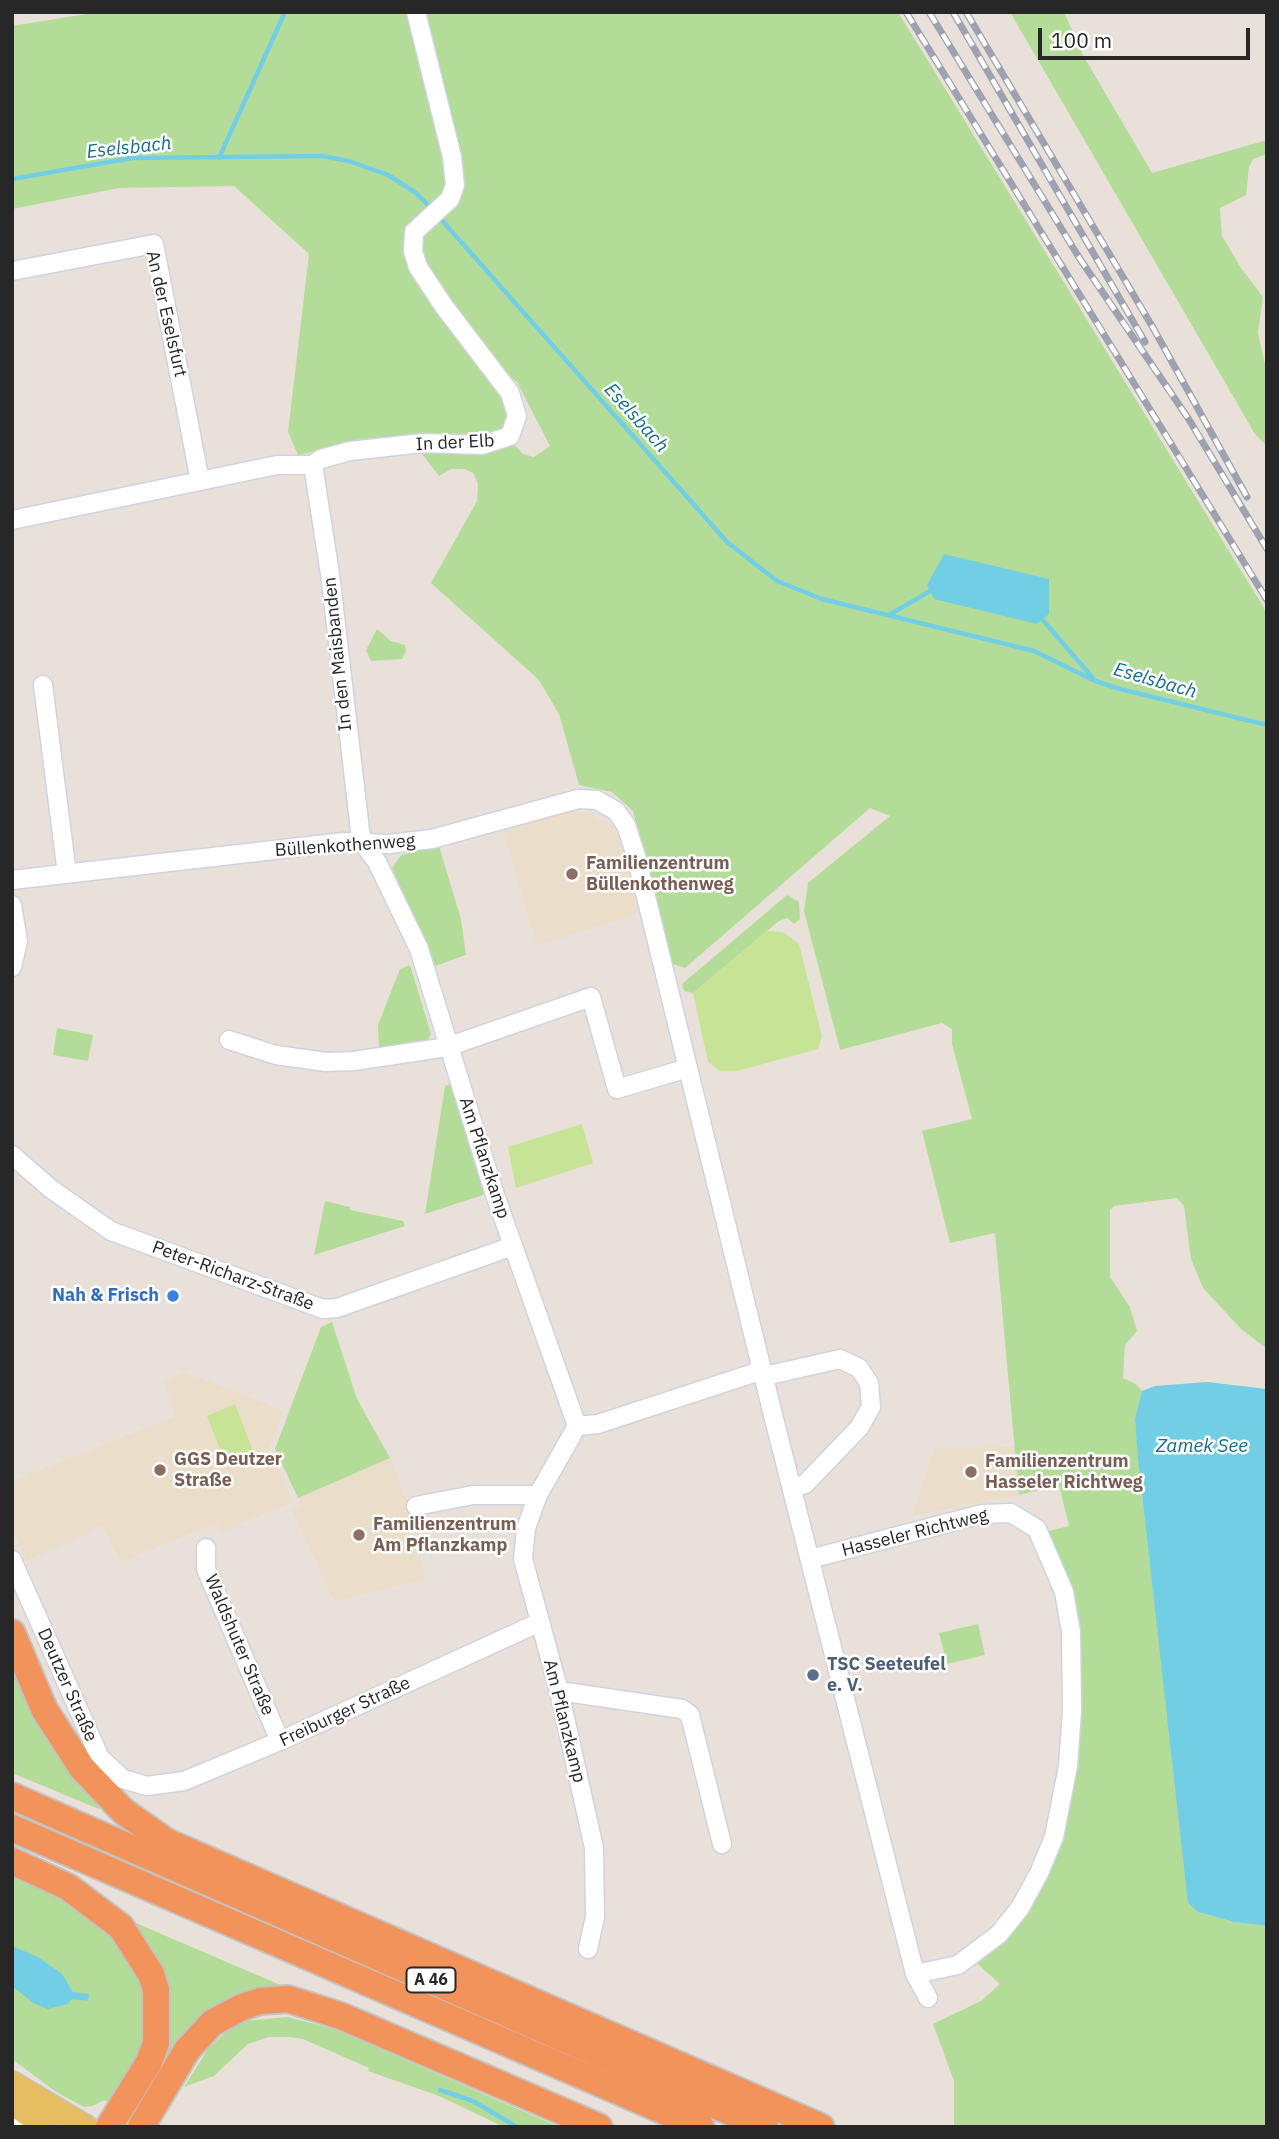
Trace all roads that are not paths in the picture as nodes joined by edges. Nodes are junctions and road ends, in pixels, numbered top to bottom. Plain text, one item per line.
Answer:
1 (416, 12) edge
2 (12, 271) edge
3 (313, 465) junction
4 (200, 481) junction
5 (12, 520) edge
6 (43, 685) dead end
7 (363, 843) junction
8 (67, 874) junction
9 (12, 880) edge
10 (12, 905) edge
11 (12, 967) edge
12 (229, 1040) dead end
13 (447, 1047) junction
14 (688, 1068) junction
15 (12, 1155) edge
16 (513, 1246) junction
17 (764, 1373) junction
18 (577, 1426) junction
19 (793, 1488) junction
20 (538, 1495) junction
21 (416, 1506) dead end
22 (206, 1548) dead end
23 (810, 1559) junction
24 (12, 1560) edge
25 (538, 1623) junction
26 (12, 1633) edge
27 (559, 1691) junction
28 (280, 1741) junction
29 (147, 1786) joint
30 (12, 1796) edge
31 (12, 1828) edge
32 (96, 1834) junction
33 (167, 1842) junction
34 (722, 1844) dead end
35 (12, 1861) edge
36 (588, 1949) dead end
37 (915, 1974) junction
38 (928, 1998) dead end
39 (12, 2083) edge
40 (12, 2103) edge
41 (12, 2123) edge
42 (17, 2127) edge
43 (46, 2127) edge
44 (86, 2127) edge
45 (109, 2127) edge
46 (141, 2127) edge
47 (599, 2127) edge
48 (701, 2127) edge
49 (765, 2127) edge
50 (821, 2127) edge

1 - 3 street, In der Elb
2 - 4 street, An der Eselsfurt
3 - 4 street, In der Elb
3 - 7 street, In den Maisbanden
4 - 5 street, In der Elb
6 - 8 street
7 - 8 street, Büllenkothenweg
7 - 13 street, Am Pflanzkamp
7 - 14 street, Büllenkothenweg
8 - 9 street, Büllenkothenweg
10 - 11 street
12 - 13 street
13 - 14 street
13 - 16 street, Am Pflanzkamp
14 - 17 street
15 - 16 street, Peter-Richarz-Straße
16 - 18 street, Am Pflanzkamp
17 - 18 street
17 - 19 street
17 - 19 street
18 - 20 street, Am Pflanzkamp
19 - 23 street
20 - 21 street
20 - 25 street, Am Pflanzkamp
22 - 28 street, Waldshuter Straße
23 - 37 street
23 - 37 street, Hasseler Richtweg
24 - 29 street, Deutzer Straße
25 - 27 street, Am Pflanzkamp
25 - 28 street, Freiburger Straße
26 - 33 highway
27 - 34 street
27 - 36 street, Am Pflanzkamp
28 - 29 street, Freiburger Straße
30 - 32 highway, A 46
31 - 48 highway, A 46
32 - 33 highway
32 - 49 highway, A 46
33 - 50 highway
35 - 45 highway
37 - 38 street
39 - 44 main road
40 - 43 main road
41 - 42 street
46 - 47 highway

